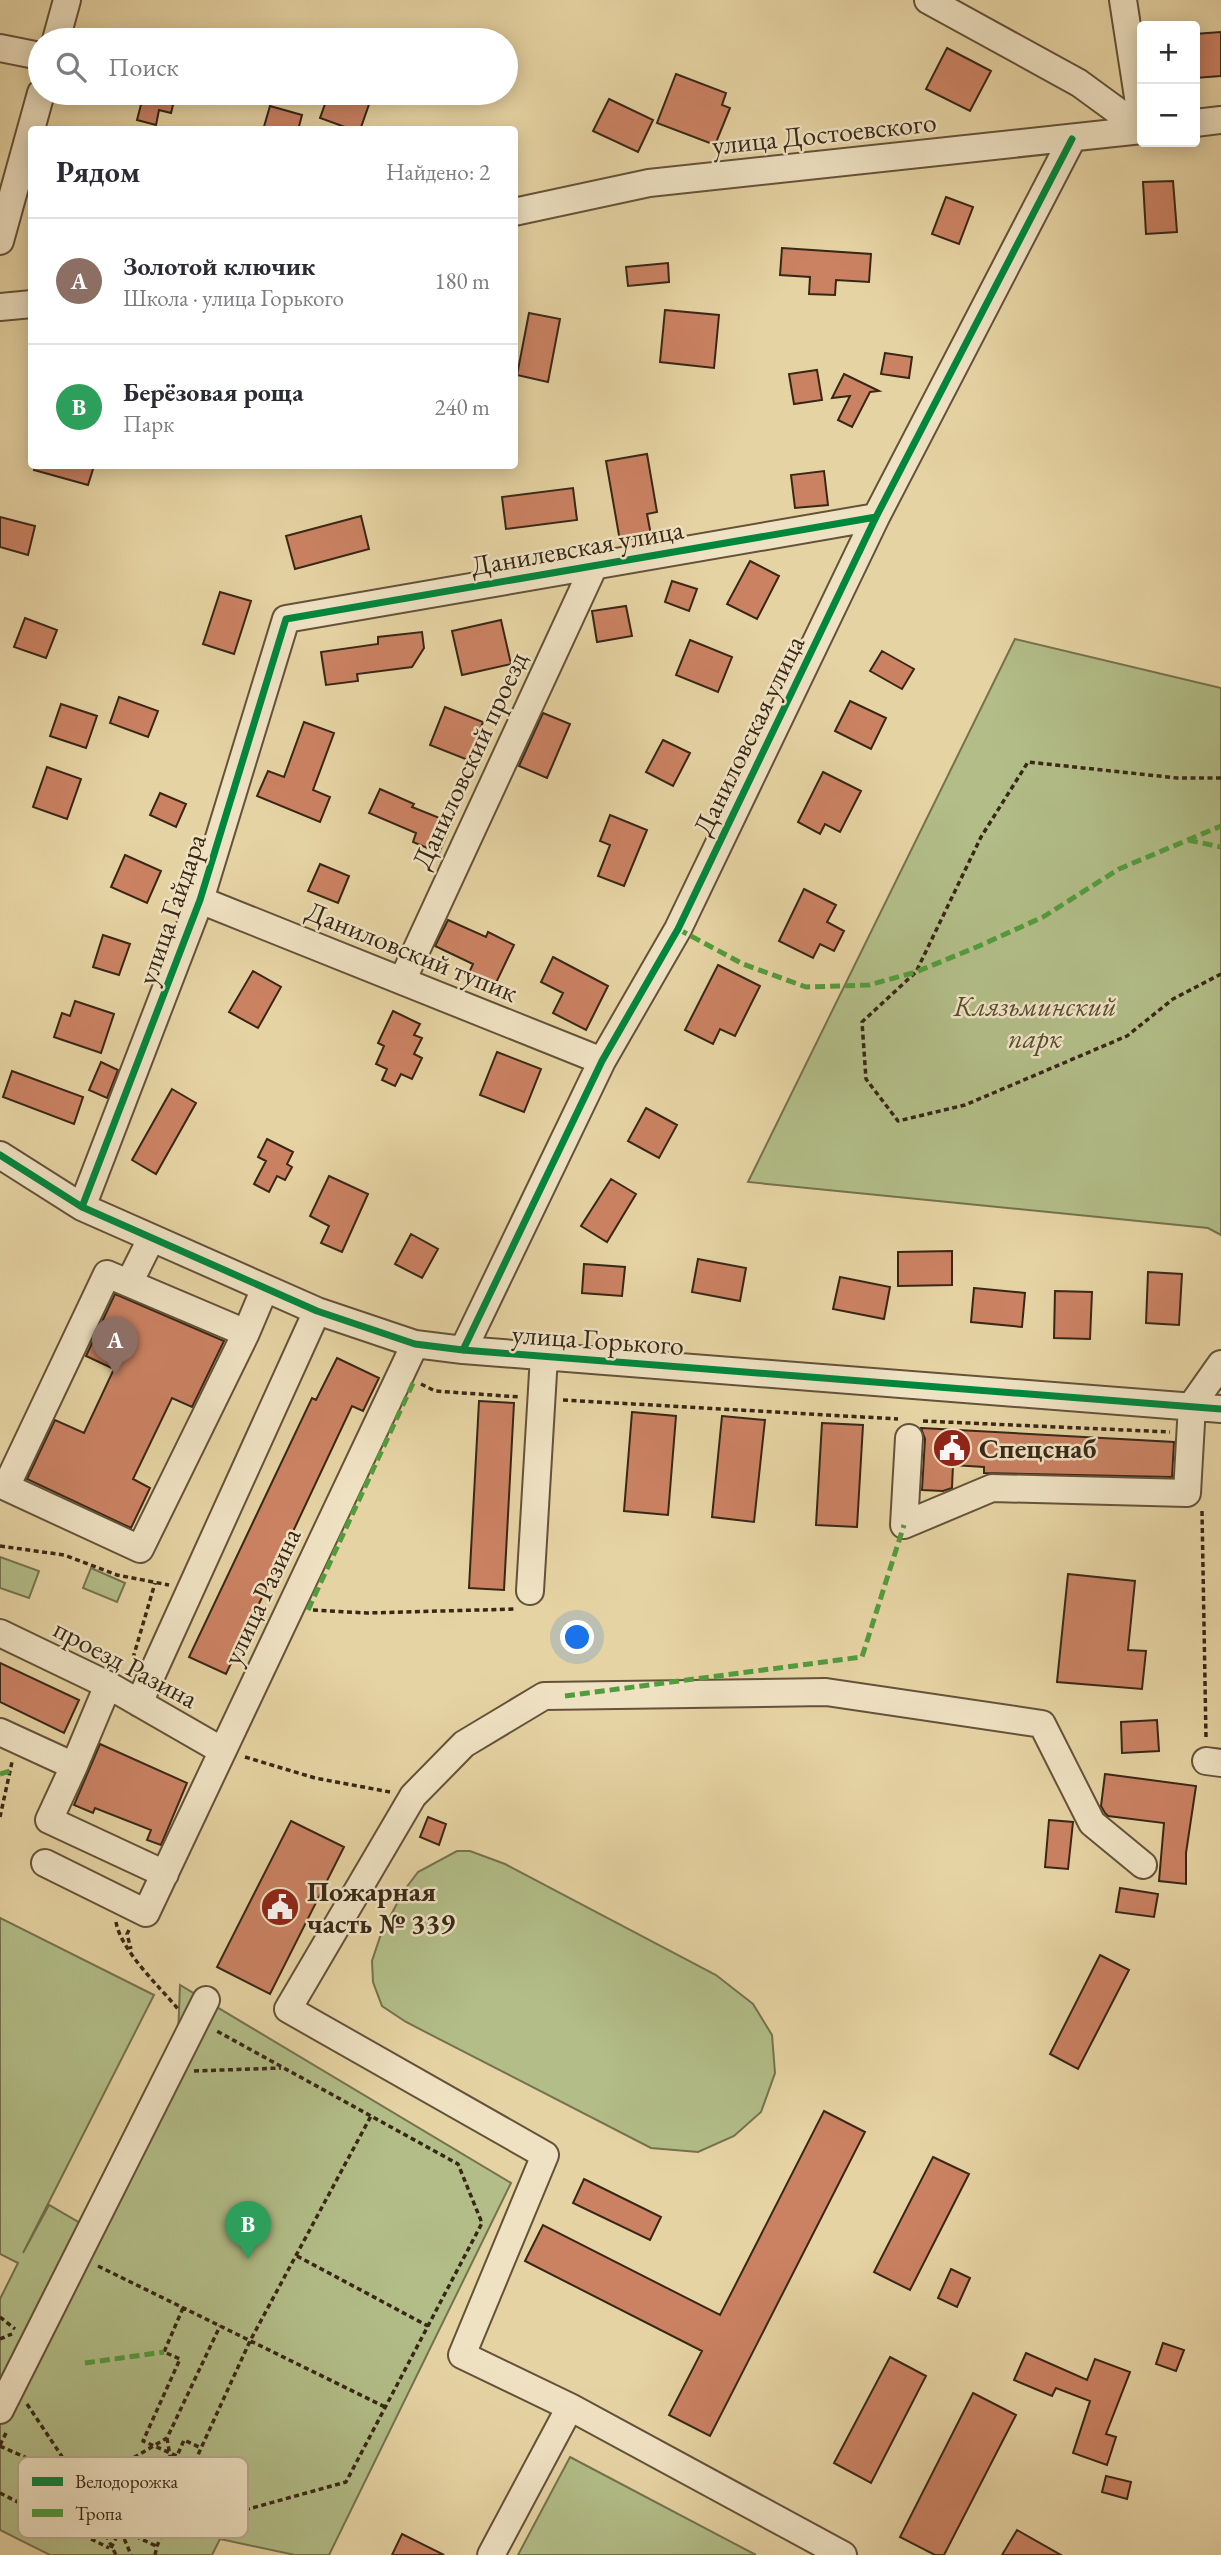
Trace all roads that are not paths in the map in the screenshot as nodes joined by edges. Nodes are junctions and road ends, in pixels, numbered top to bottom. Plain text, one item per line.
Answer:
1 (67, 0) edge
2 (928, 0) edge
3 (1123, 0) edge
4 (59, 28) edge
5 (0, 48) edge
6 (28, 54) edge
7 (1137, 91) edge
8 (38, 105) edge
9 (1221, 120) edge
10 (1200, 122) edge
11 (32, 126) edge
12 (1137, 126) edge
13 (1137, 131) edge
14 (1072, 139) junction
15 (28, 140) edge
16 (518, 211) edge
17 (0, 241) edge
18 (28, 304) edge
19 (0, 307) edge
20 (876, 517) junction
21 (594, 566) junction
22 (286, 620) joint
23 (200, 900) junction
24 (402, 981) junction
25 (602, 1061) junction
26 (0, 1155) edge
27 (82, 1207) junction
28 (151, 1239) junction
29 (129, 1283) junction
30 (265, 1288) junction
31 (317, 1311) junction
32 (246, 1333) junction
33 (415, 1344) junction
34 (463, 1350) junction
35 (544, 1356) junction
36 (1221, 1364) edge
37 (1192, 1405) junction
38 (1221, 1409) edge
39 (909, 1438) dead end
40 (530, 1591) road end
41 (0, 1633) edge
42 (108, 1685) junction
43 (139, 1703) junction
44 (8, 1736) edge
45 (221, 1750) junction
46 (74, 1766) junction
47 (45, 1863) dead end
48 (1143, 1865) dead end
49 (165, 1874) junction
50 (201, 2010) road end
51 (12, 2404) edge
52 (570, 2407) junction
53 (491, 2555) edge
54 (843, 2555) edge

1 - 4 street
2 - 12 street
3 - 7 street
5 - 6 street
8 - 11 street
9 - 10 street
13 - 14 street, улица Достоевского
14 - 16 street, улица Достоевского
14 - 20 street, Даниловская улица
15 - 17 street
18 - 19 street
20 - 21 street, Данилевская улица
20 - 25 street, Даниловская улица
21 - 22 street, Данилевская улица
21 - 24 street, Даниловский проезд
22 - 23 street, улица Гайдара
23 - 24 street, Даниловский тупик
23 - 27 street, улица Гайдара
24 - 25 street, Даниловский тупик
25 - 34 street, Даниловская улица
26 - 27 street, улица Горького
27 - 28 street, улица Горького
28 - 29 street
28 - 30 street, улица Горького
29 - 32 street
29 - 32 street
30 - 31 street, улица Горького
30 - 32 street
31 - 33 street, улица Горького
31 - 43 street
33 - 34 street, улица Горького
33 - 45 street, улица Разина
34 - 35 street, улица Горького
35 - 37 street, улица Горького
35 - 40 street
36 - 37 street
37 - 38 street, улица Горького
37 - 39 street
41 - 42 street, проезд Разина
42 - 43 street, проезд Разина
42 - 46 street
43 - 45 street, проезд Разина
44 - 46 street
45 - 49 street, улица Разина
46 - 49 street
47 - 49 street, улица Разина
48 - 52 street
50 - 51 street
52 - 53 street
52 - 54 street

